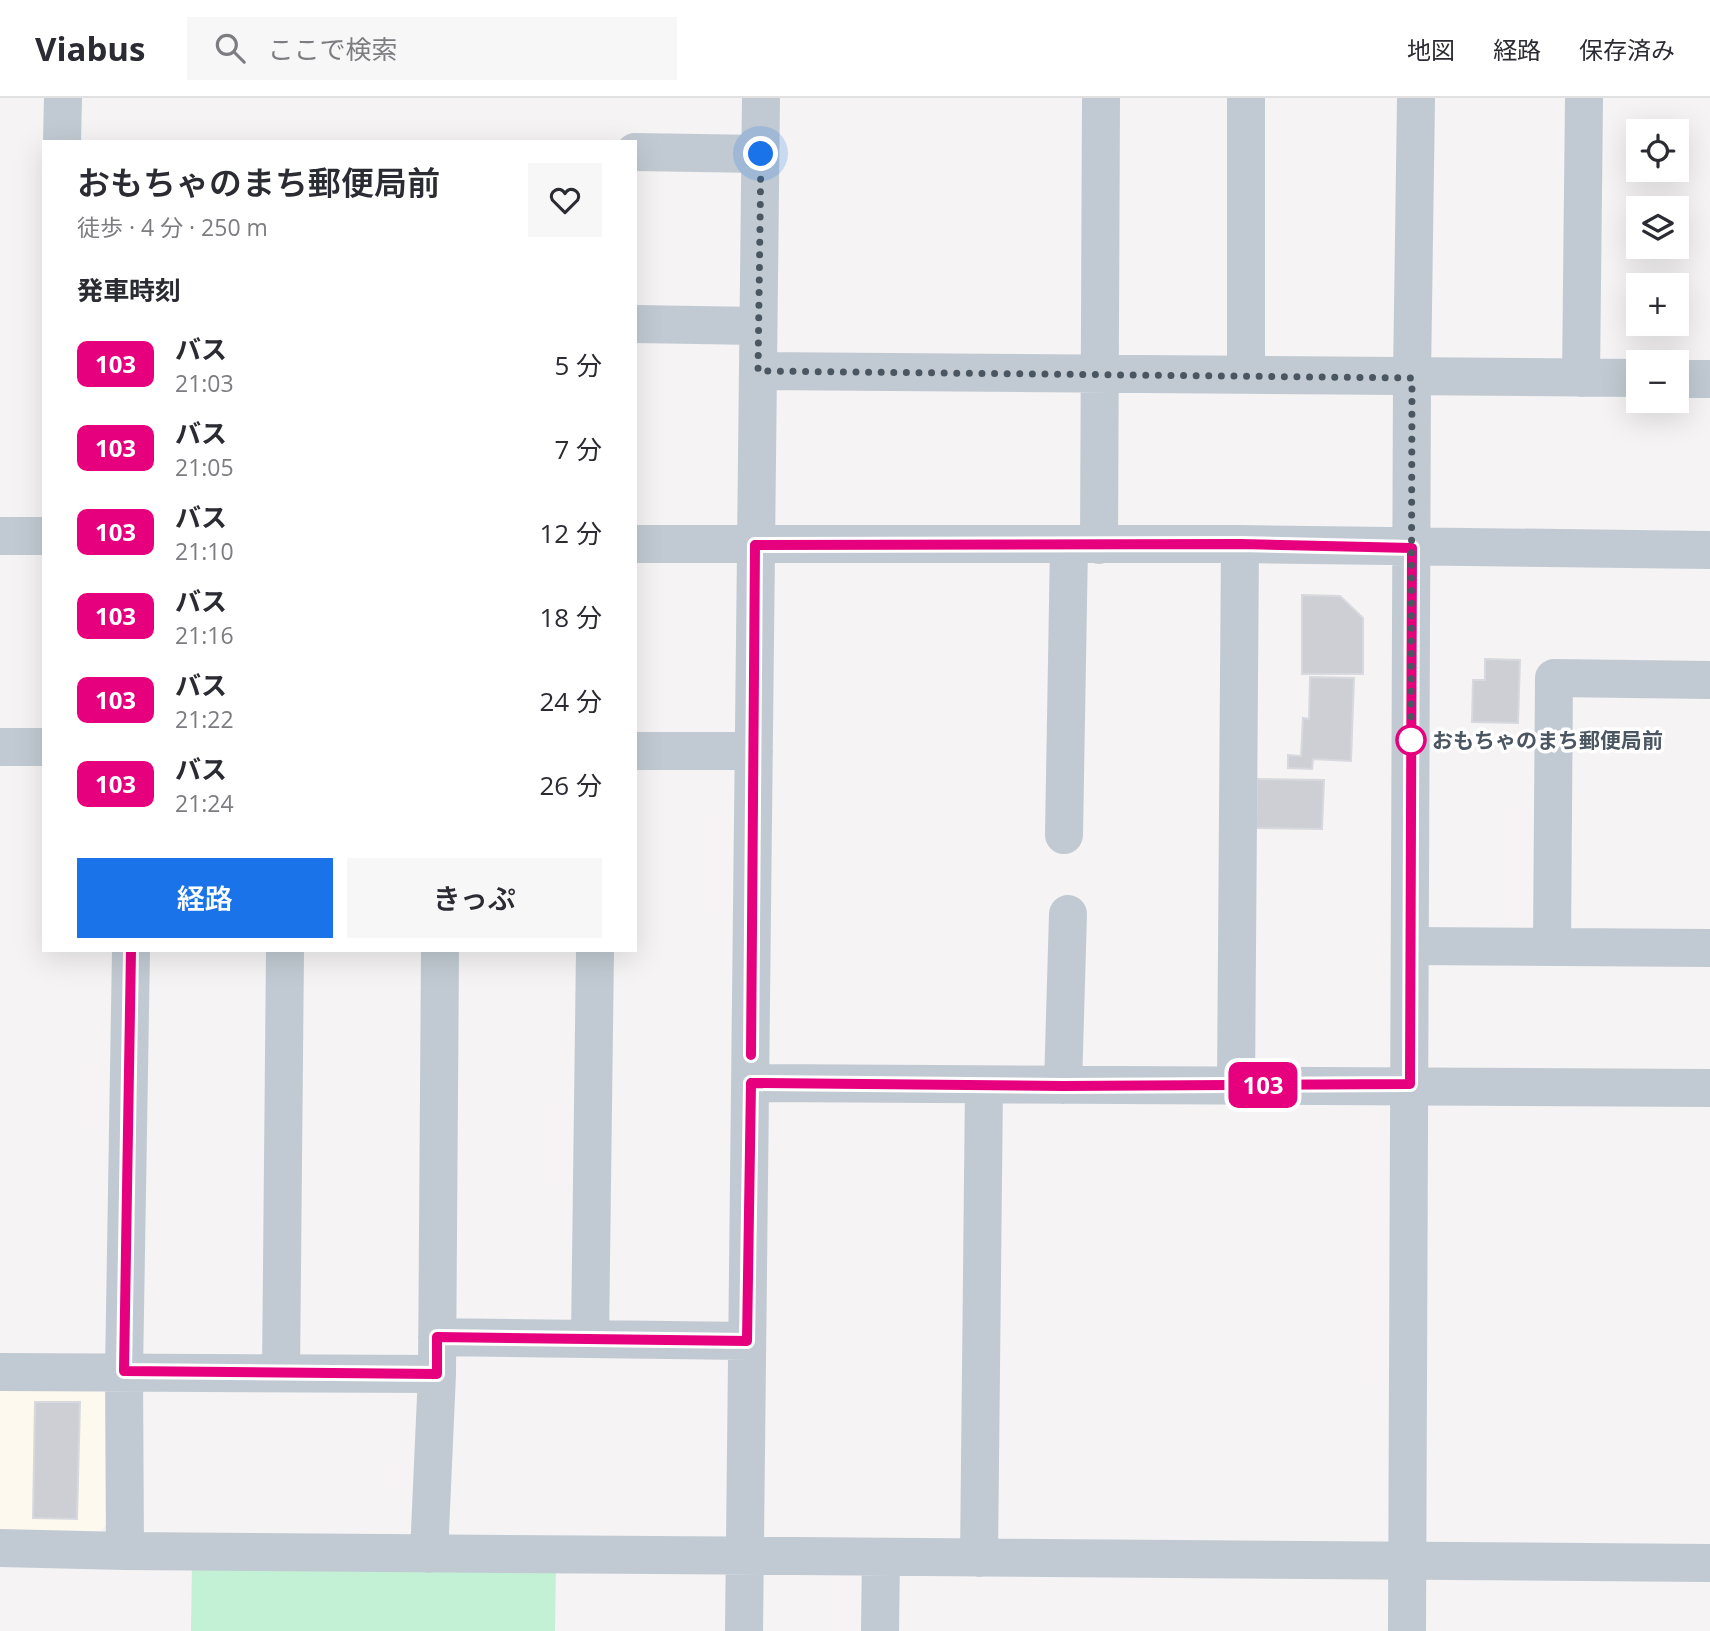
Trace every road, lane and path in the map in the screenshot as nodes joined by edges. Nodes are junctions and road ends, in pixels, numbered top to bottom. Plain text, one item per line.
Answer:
1 (63, 98) edge
2 (761, 98) edge
3 (1101, 98) edge
4 (1247, 98) edge
5 (1416, 98) edge
6 (1584, 98) edge
7 (62, 140) edge
8 (637, 152) edge
9 (761, 154) junction
10 (637, 324) edge
11 (758, 326) junction
12 (758, 371) junction
13 (1101, 374) junction
14 (1246, 375) junction
15 (1412, 378) junction
16 (1581, 378) junction
17 (1626, 378) edge
18 (1689, 379) edge
19 (1710, 379) edge
20 (0, 536) edge
21 (42, 536) edge
22 (637, 544) edge
23 (1240, 544) junction
24 (755, 545) junction
25 (1084, 545) junction
26 (1412, 548) junction
27 (1710, 550) edge
28 (1710, 680) edge
29 (0, 747) edge
30 (42, 747) edge
31 (637, 751) edge
32 (754, 751) junction
33 (1064, 835) dead end
34 (1068, 914) dead end
35 (1411, 946) junction
36 (1552, 947) junction
37 (1710, 948) edge
38 (131, 952) edge
39 (285, 952) edge
40 (440, 952) edge
41 (595, 952) edge
42 (751, 1083) junction
43 (1410, 1084) junction
44 (984, 1085) junction
45 (1236, 1085) junction
46 (1063, 1086) junction
47 (1710, 1088) edge
48 (590, 1339) junction
49 (747, 1341) junction
50 (437, 1355) junction
51 (124, 1371) junction
52 (0, 1372) edge
53 (281, 1373) junction
54 (0, 1548) edge
55 (125, 1552) junction
56 (429, 1554) junction
57 (745, 1556) junction
58 (881, 1557) junction
59 (979, 1558) junction
60 (1408, 1561) junction
61 (1710, 1563) edge
62 (744, 1631) edge
63 (880, 1631) edge
64 (1407, 1631) edge

1 - 7 street
2 - 9 street
3 - 13 street
4 - 14 street
5 - 15 street
6 - 16 street
8 - 9 street
9 - 11 street
10 - 11 street
11 - 12 street
12 - 13 street
12 - 24 street
13 - 14 street
13 - 25 street
14 - 15 street
15 - 16 street
15 - 26 street
16 - 17 street
18 - 19 street
20 - 21 street
22 - 24 street
23 - 25 street
23 - 26 street
23 - 45 street
24 - 25 street
24 - 32 street
25 - 33 street
26 - 27 street
26 - 35 street
28 - 36 street
29 - 30 street
31 - 32 street
32 - 42 street
34 - 46 street
35 - 36 street
35 - 43 street
36 - 37 street
38 - 51 street
39 - 53 street
40 - 50 street
41 - 48 street
42 - 44 street
42 - 49 street
43 - 45 street
43 - 47 street
43 - 60 street
44 - 46 street
44 - 59 street
45 - 46 street
48 - 49 street
48 - 50 street
49 - 57 street
50 - 53 street
50 - 56 street
51 - 52 street
51 - 53 street
51 - 55 street
54 - 55 street
55 - 56 street
56 - 57 street
57 - 58 street
57 - 62 street
58 - 59 street
58 - 63 street
59 - 60 street
60 - 61 street
60 - 64 street

